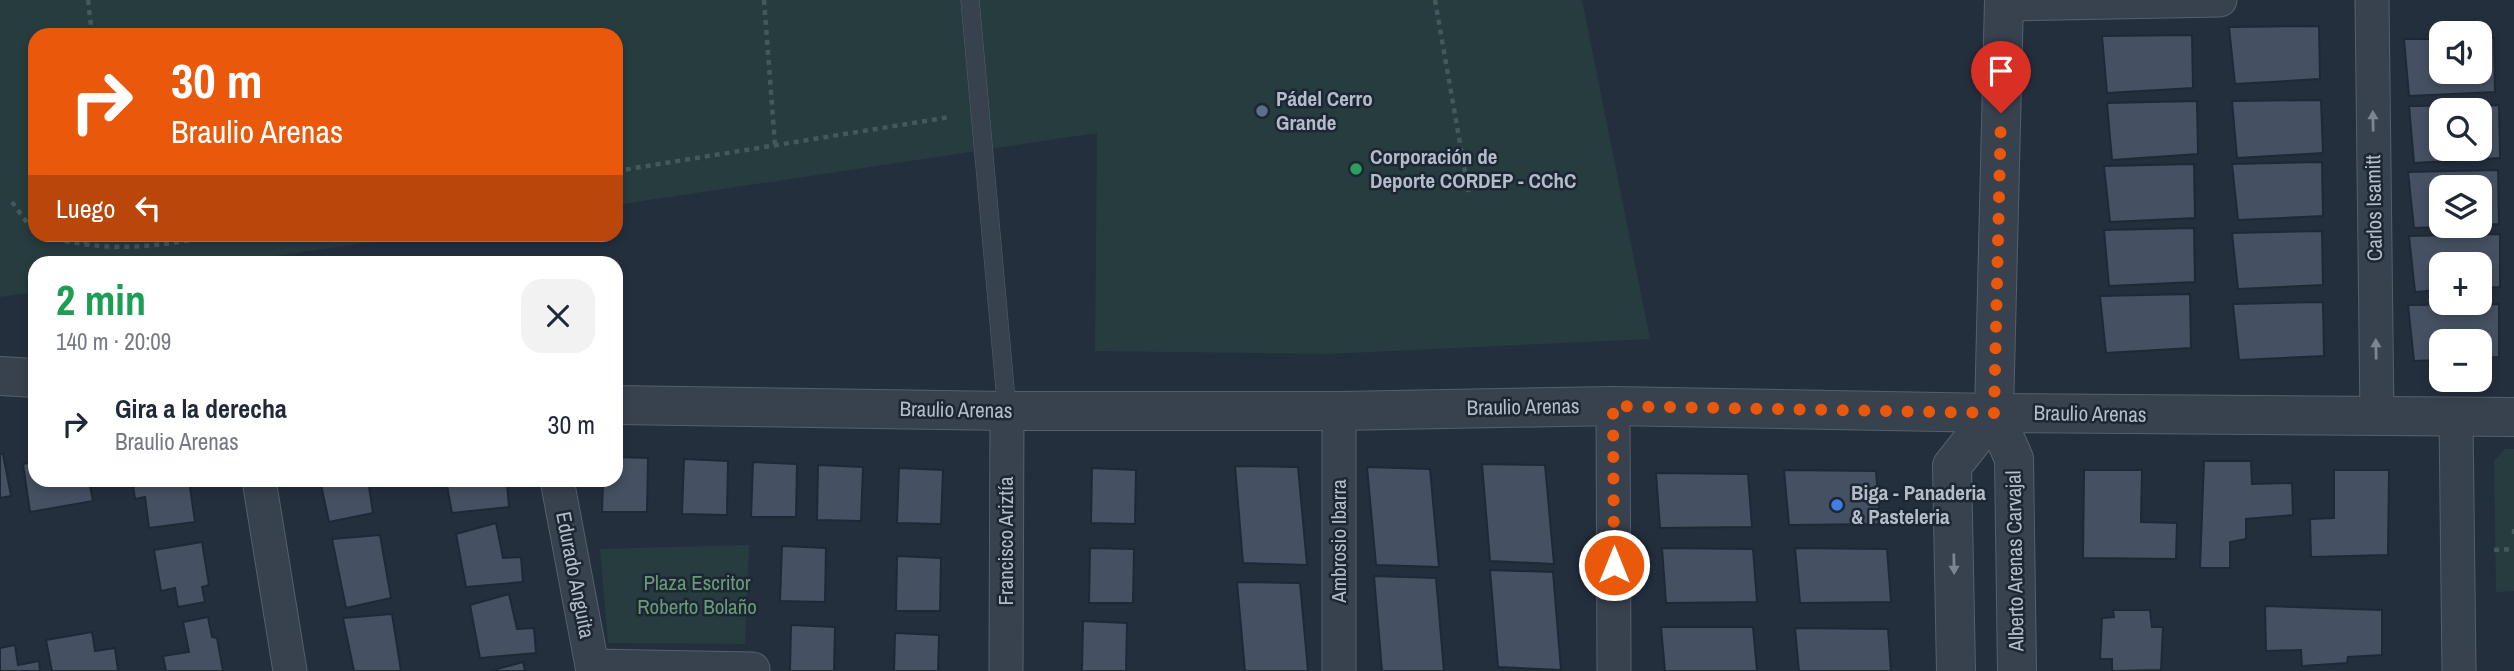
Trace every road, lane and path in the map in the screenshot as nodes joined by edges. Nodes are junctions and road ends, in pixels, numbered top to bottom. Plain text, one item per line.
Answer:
1 (88, 0) edge
2 (764, 0) edge
3 (970, 0) edge
4 (1435, 0) edge
5 (2220, 0) edge
6 (2372, 0) edge
7 (2004, 2) edge
8 (91, 28) edge
9 (980, 115) junction
10 (775, 145) junction
11 (623, 170) edge
12 (1469, 195) dead end
13 (12, 202) dead end
14 (28, 224) edge
15 (72, 242) edge
16 (172, 242) edge
17 (85, 244) joint
18 (0, 376) edge
19 (28, 378) edge
20 (623, 405) edge
21 (1613, 406) junction
22 (1007, 411) junction
23 (1339, 411) junction
24 (1994, 413) junction
25 (2377, 417) junction
26 (2456, 417) junction
27 (2514, 417) edge
28 (260, 487) edge
29 (558, 487) edge
30 (2514, 529) edge
31 (2514, 539) edge
32 (592, 668) edge
33 (290, 671) edge
34 (753, 671) edge
35 (1006, 671) edge
36 (1339, 671) edge
37 (1614, 671) edge
38 (1955, 671) edge
39 (2017, 671) edge
40 (2459, 671) edge

1 - 8 path
2 - 10 path
3 - 9 lane
4 - 12 path
5 - 7 street
25 -> 6 street, Carlos Isamitt
7 - 24 street, Alberto Arenas Carvajal
9 - 10 path
9 - 22 lane
10 - 11 path
13 - 14 path
15 - 17 path
16 - 17 path
18 - 19 street
20 - 22 street, Braulio Arenas
21 - 23 street, Braulio Arenas
21 - 24 street, Braulio Arenas
21 - 37 street
22 - 23 street, Braulio Arenas
22 - 35 street, Francisco Ariztía
23 - 36 street, Ambrosio Ibarra
24 - 25 street, Braulio Arenas
24 -> 38 street
24 - 39 street, Alberto Arenas Carvajal
25 - 26 street, Braulio Arenas
26 - 27 street, Braulio Arenas
26 - 40 street
28 - 33 street
29 - 32 street, Edurado Anguita
30 - 31 path
32 - 34 street

